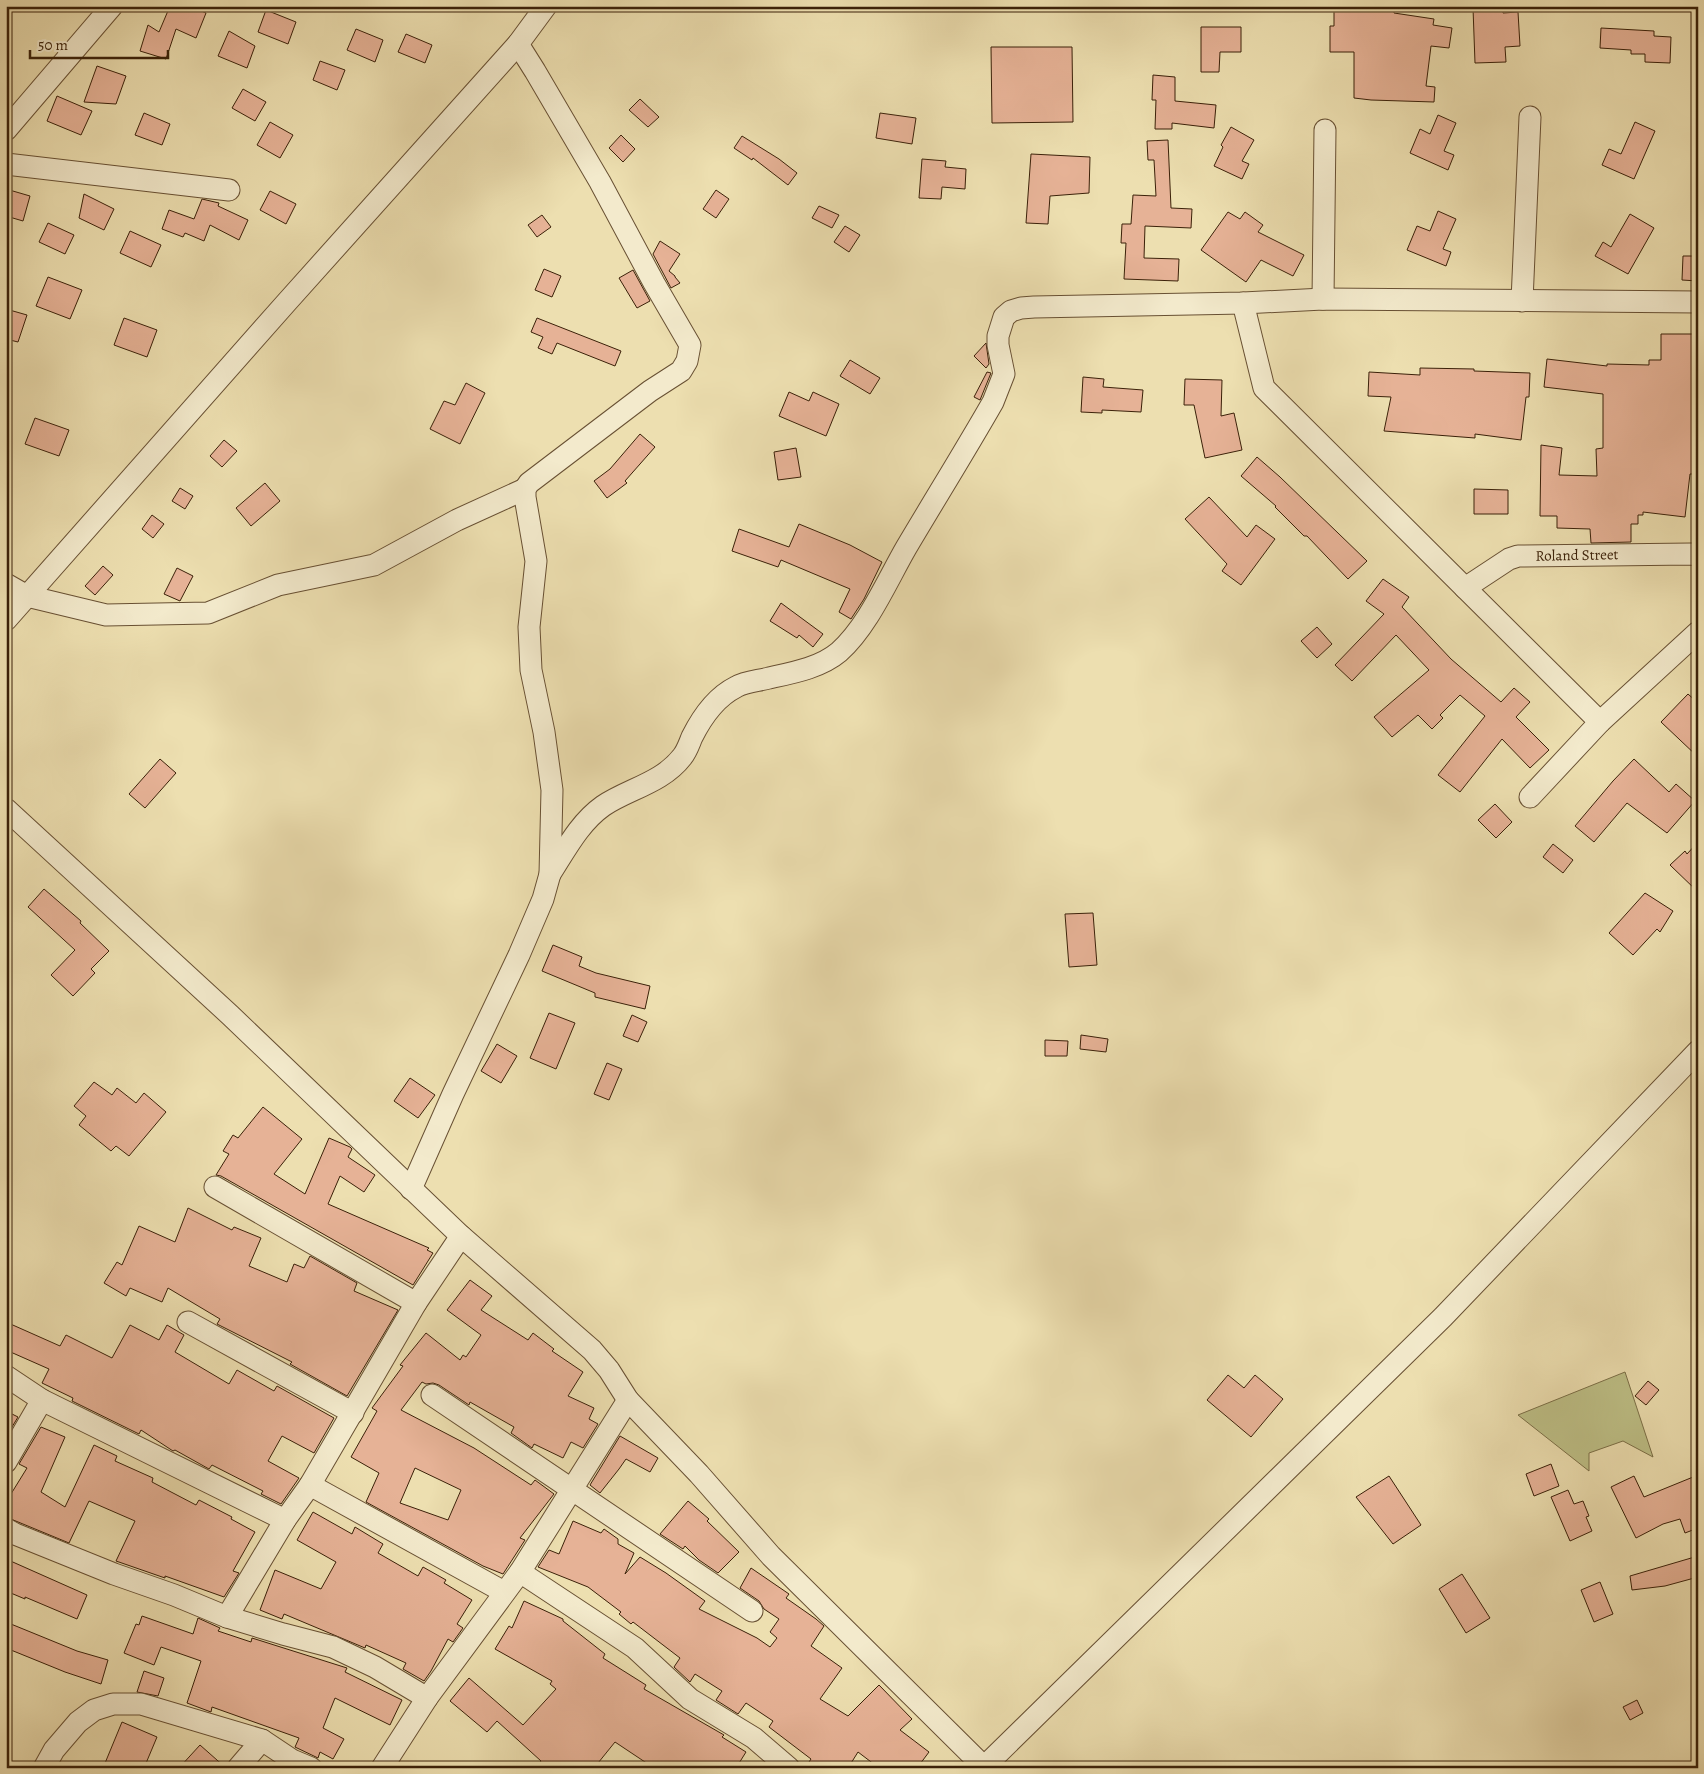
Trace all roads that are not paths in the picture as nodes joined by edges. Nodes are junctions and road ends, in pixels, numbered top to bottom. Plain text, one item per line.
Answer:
1 (112, 6) edge
2 (546, 6) edge
3 (518, 44) junction
4 (1530, 117) dead end
5 (6, 130) edge
6 (1324, 130) dead end
7 (6, 164) edge
8 (229, 190) dead end
9 (1323, 299) junction
10 (1522, 301) junction
11 (1698, 302) edge
12 (1242, 303) junction
13 (525, 489) junction
14 (1698, 555) edge
15 (6, 584) edge
16 (1465, 588) junction
17 (27, 596) junction
18 (6, 620) edge
19 (1698, 632) edge
20 (1600, 722) junction
21 (1530, 797) dead end
22 (6, 810) edge
23 (550, 874) junction
24 (1698, 1051) edge
25 (216, 1187) dead end
26 (412, 1188) junction
27 (461, 1236) junction
28 (416, 1303) junction
29 (188, 1322) dead end
30 (6, 1376) edge
31 (432, 1395) dead end
32 (42, 1400) junction
33 (628, 1400) junction
34 (353, 1413) junction
35 (6, 1462) edge
36 (310, 1485) junction
37 (573, 1488) junction
38 (285, 1520) junction
39 (6, 1529) edge
40 (520, 1572) junction
41 (504, 1592) junction
42 (752, 1611) dead end
43 (228, 1618) junction
44 (427, 1698) junction
45 (262, 1740) junction
46 (984, 1767) edge
47 (44, 1768) edge
48 (238, 1768) edge
49 (311, 1768) edge
50 (382, 1768) edge
51 (789, 1768) edge

1 - 5 street
2 - 3 street
3 - 13 street
3 - 17 street
4 - 10 street
6 - 9 street
7 - 8 street
9 - 10 street
9 - 12 street
10 - 11 street
12 - 16 street
12 - 23 street
13 - 17 street
13 - 23 street
14 - 16 street, Roland Street
15 - 17 street
16 - 20 street
17 - 18 street
19 - 20 street
20 - 21 street
22 - 26 street
23 - 26 street
24 - 46 street
25 - 28 street
26 - 27 street
27 - 28 street
27 - 33 street
28 - 34 street
29 - 34 street
30 - 32 street
31 - 37 street
32 - 35 street
32 - 38 street
33 - 37 street
33 - 46 street
34 - 36 street
36 - 38 street
36 - 41 street
37 - 40 street
37 - 42 street
38 - 43 street
39 - 43 street
40 - 41 street
40 - 51 street
41 - 44 street
43 - 44 street
44 - 50 street
45 - 47 street
45 - 48 street
45 - 49 street

